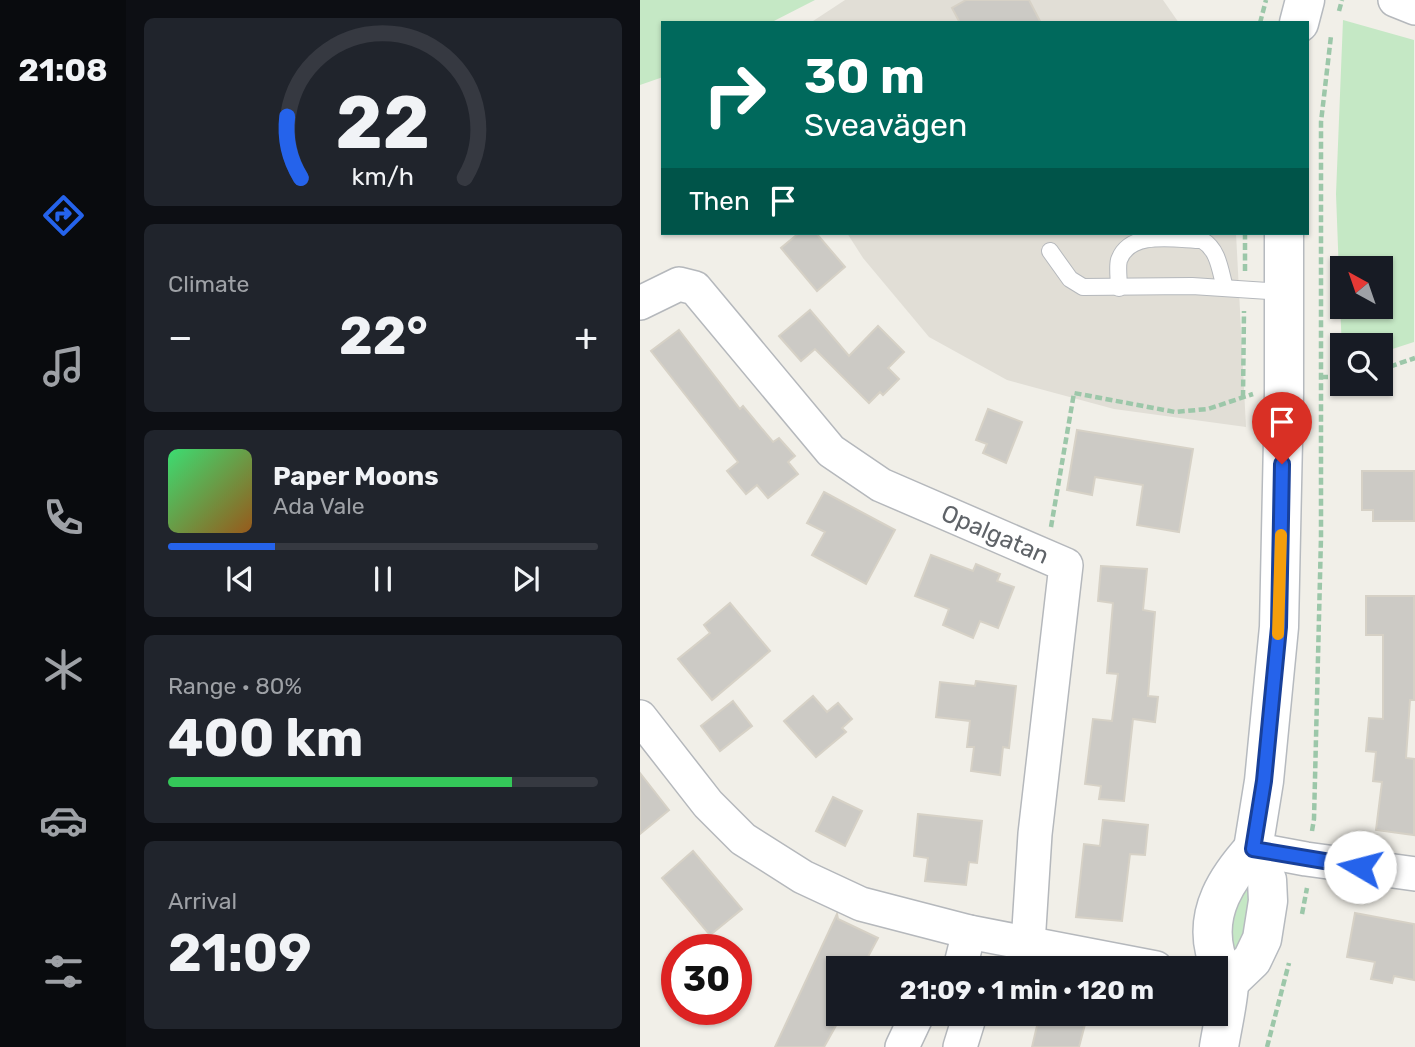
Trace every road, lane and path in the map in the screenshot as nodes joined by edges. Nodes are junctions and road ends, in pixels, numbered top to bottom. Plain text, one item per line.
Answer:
1 (1266, 0) edge
2 (1305, 0) edge
3 (1395, 0) edge
4 (1415, 8) edge
5 (1261, 21) edge
6 (1300, 21) edge
7 (1245, 235) edge
8 (1284, 235) edge
9 (1050, 250) dead end
10 (1119, 288) junction
11 (1225, 288) junction
12 (1244, 290) junction
13 (1283, 292) junction
14 (640, 303) edge
15 (1415, 358) edge
16 (1393, 366) edge
17 (1321, 377) dead end
18 (1330, 377) edge
19 (1284, 393) junction
20 (1321, 396) dead end
21 (1243, 397) junction
22 (1046, 556) junction
23 (640, 717) edge
24 (1253, 849) junction
25 (1415, 874) edge
26 (969, 932) junction
27 (1028, 944) junction
28 (963, 956) edge
29 (1092, 956) edge
30 (1228, 976) edge
31 (912, 1026) edge
32 (967, 1026) edge
33 (1220, 1026) edge
34 (902, 1047) edge
35 (960, 1047) edge
36 (1219, 1047) edge

1 - 5 path
2 - 6 street
3 - 4 street
7 - 12 path
8 - 13 street
9 - 10 lane
10 - 11 lane
10 - 11 lane
11 - 12 lane
12 - 13 lane
12 - 21 path
13 - 19 street
14 - 22 street, Opalgatan
15 - 16 path
17 - 18 path
19 - 20 path
19 - 21 path
19 - 24 street
21 - 22 path
22 - 27 street, Opalgatan
23 - 26 street
24 - 25 street
24 - 30 street
26 - 27 street
26 - 28 street
27 - 29 street
31 - 34 street
32 - 35 street
33 - 36 street

